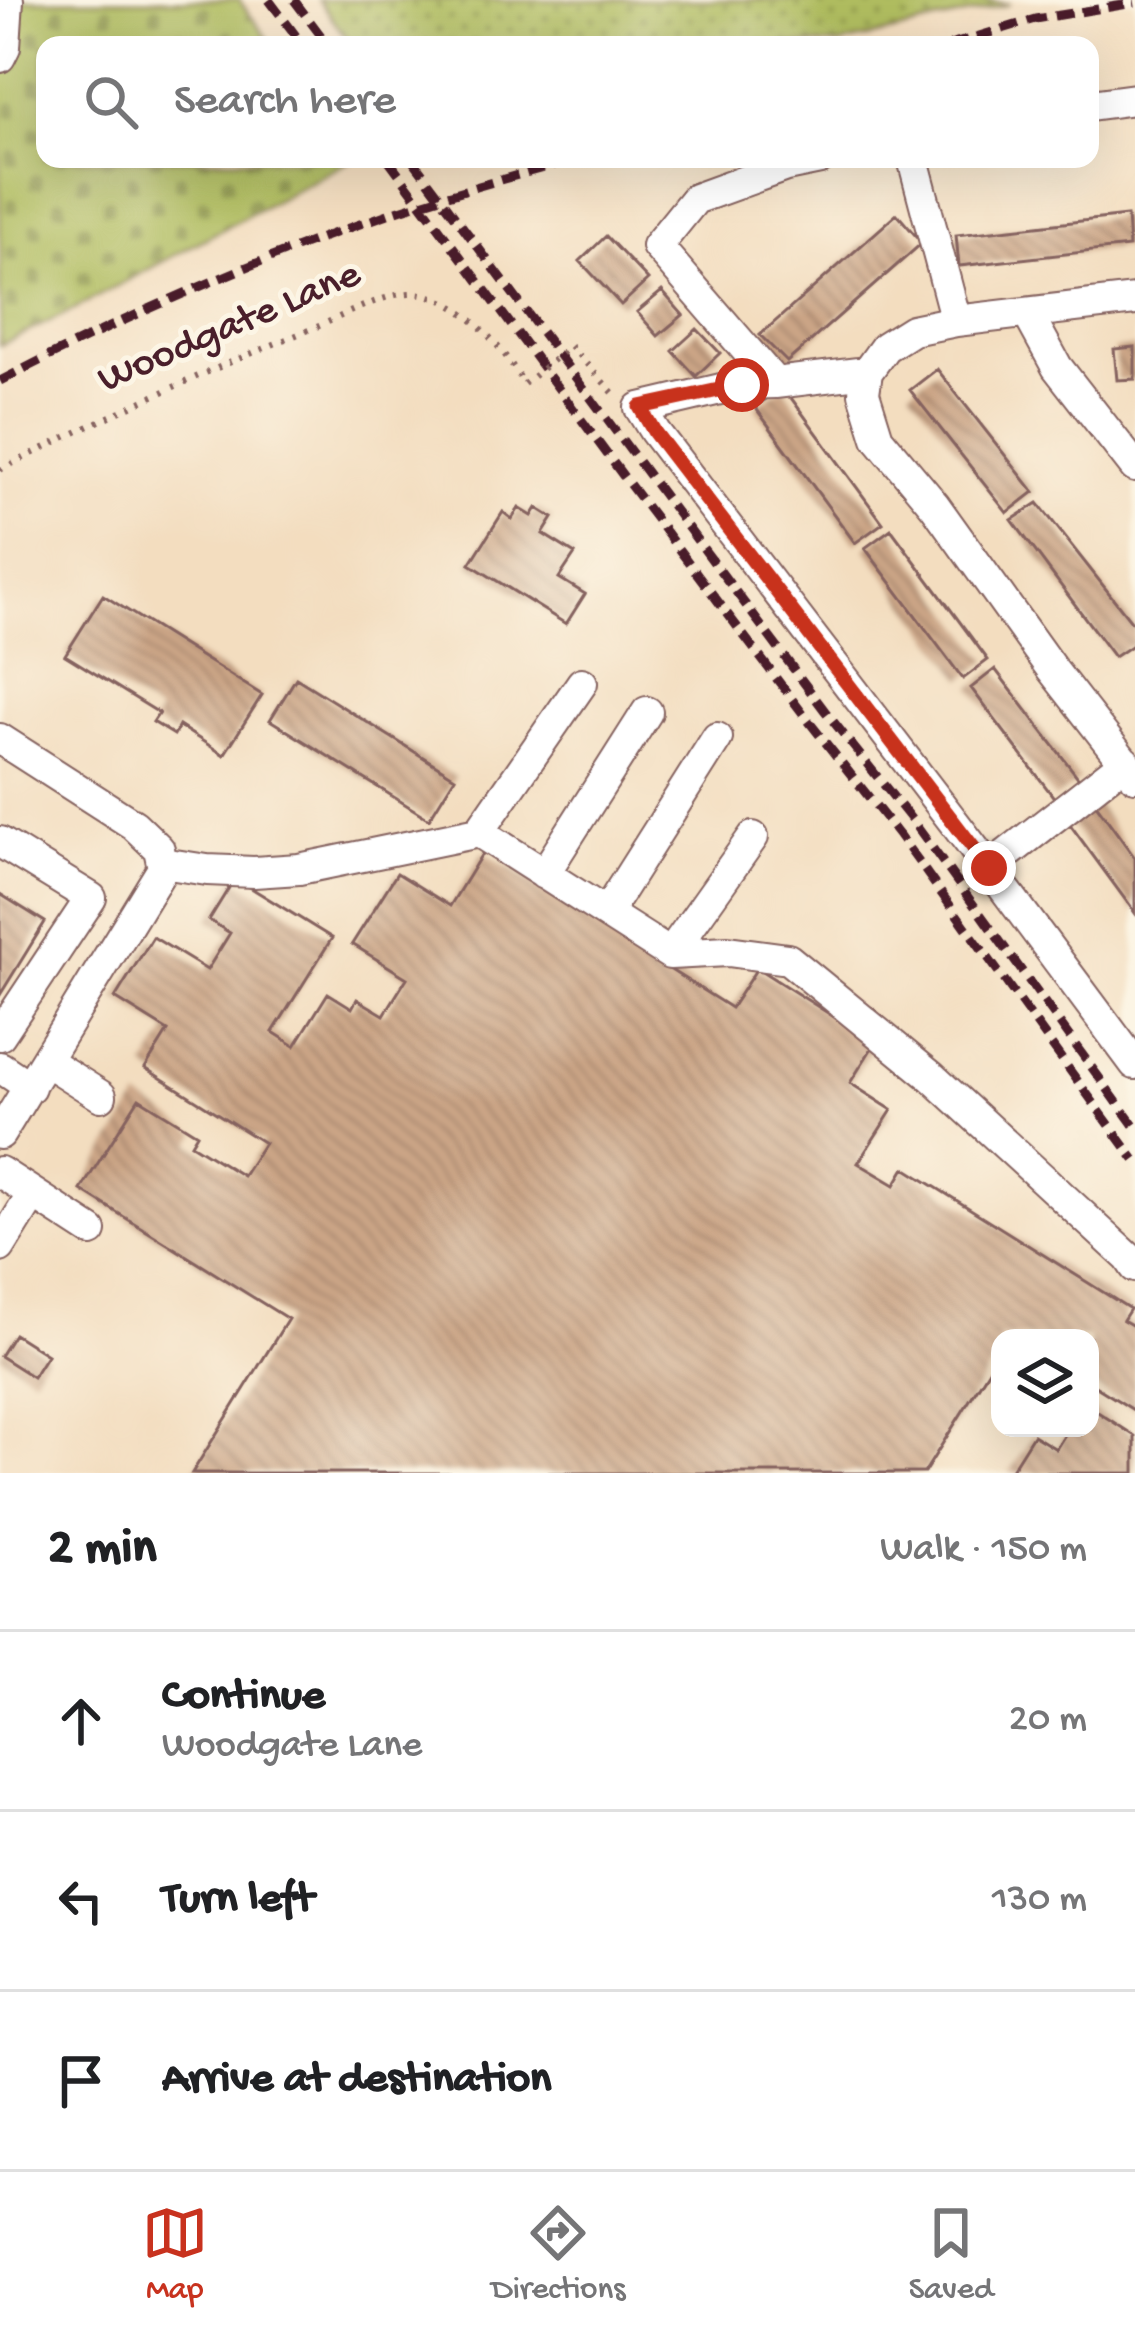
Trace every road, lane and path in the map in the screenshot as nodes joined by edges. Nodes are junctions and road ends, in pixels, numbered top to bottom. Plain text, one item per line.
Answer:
1 (8, 0) edge
2 (0, 57) edge
3 (1135, 99) edge
4 (1099, 104) edge
5 (780, 168) edge
6 (915, 168) edge
7 (1135, 300) edge
8 (1028, 314) junction
9 (956, 321) junction
10 (866, 382) junction
11 (775, 383) junction
12 (640, 407) junction
13 (1135, 467) edge
14 (0, 470) edge
15 (582, 683) dead end
16 (647, 712) dead end
17 (717, 738) dead end
18 (0, 739) edge
19 (1130, 769) edge
20 (479, 832) junction
21 (753, 837) dead end
22 (0, 842) edge
23 (160, 856) junction
24 (989, 868) junction
25 (544, 874) junction
26 (606, 914) junction
27 (670, 954) junction
28 (0, 1035) edge
29 (1135, 1064) edge
30 (0, 1067) edge
31 (38, 1074) junction
32 (101, 1096) dead end
33 (0, 1134) edge
34 (0, 1172) edge
35 (33, 1194) junction
36 (91, 1232) dead end
37 (0, 1247) edge
38 (1135, 1267) edge

1 - 2 street
3 - 4 street
5 - 11 street
6 - 9 street
7 - 8 street
8 - 9 street
8 - 13 street
9 - 10 street
10 - 11 street
10 - 19 street
11 - 12 street
12 - 14 path, Woodgate Lane, bridge
12 - 24 street
15 - 20 street
16 - 25 street
17 - 26 street
18 - 23 street
19 - 24 street
20 - 23 street
20 - 25 street
21 - 27 street
22 - 28 street
23 - 31 street
24 - 29 street
25 - 26 street
26 - 27 street
27 - 38 street
30 - 31 street
31 - 32 street
31 - 33 street
34 - 35 street
35 - 36 street
35 - 37 street

